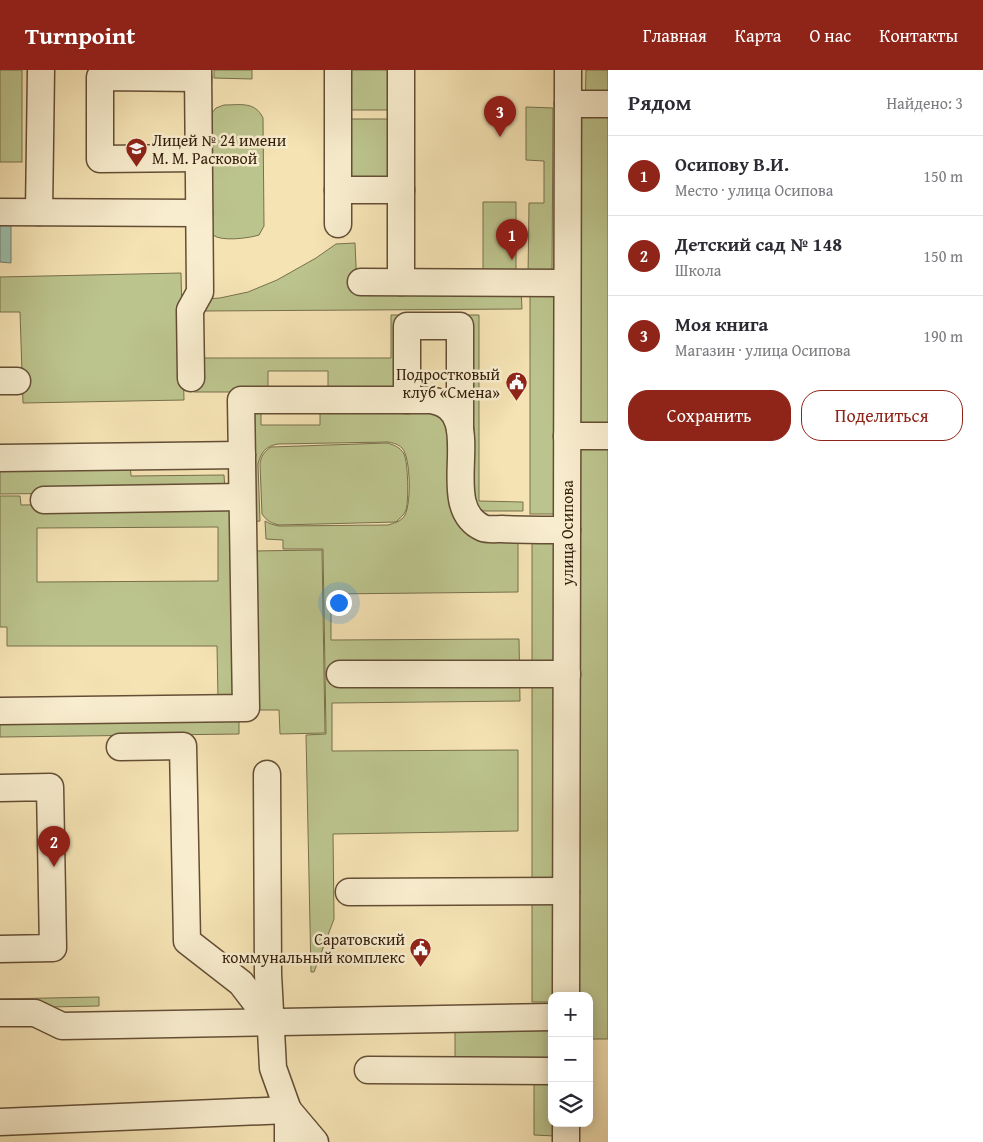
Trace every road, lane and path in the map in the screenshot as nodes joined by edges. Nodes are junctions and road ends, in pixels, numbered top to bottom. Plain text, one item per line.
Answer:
1 (41, 70) edge
2 (338, 70) edge
3 (401, 70) edge
4 (568, 70) edge
5 (198, 74) edge
6 (568, 104) junction
7 (608, 104) edge
8 (198, 158) junction
9 (338, 190) junction
10 (401, 190) junction
11 (0, 212) edge
12 (39, 212) junction
13 (199, 213) junction
14 (338, 224) dead end
15 (361, 282) dead end
16 (401, 282) junction
17 (567, 283) junction
18 (191, 378) dead end
19 (407, 400) junction
20 (460, 428) junction
21 (567, 436) junction
22 (608, 436) edge
23 (242, 455) junction
24 (0, 458) edge
25 (242, 496) junction
26 (44, 500) dead end
27 (567, 530) junction
28 (340, 674) dead end
29 (567, 674) junction
30 (0, 711) edge
31 (120, 747) dead end
32 (267, 774) dead end
33 (0, 788) edge
34 (566, 891) junction
35 (349, 892) dead end
36 (0, 949) edge
37 (566, 992) edge
38 (0, 1013) edge
39 (548, 1017) edge
40 (270, 1021) junction
41 (368, 1070) dead end
42 (548, 1071) edge
43 (288, 1110) junction
44 (0, 1122) edge
45 (566, 1127) edge
46 (288, 1142) edge
47 (315, 1142) edge
48 (566, 1142) edge

1 - 12 street
2 - 9 street
3 - 10 street
4 - 6 street, улица Осипова
5 - 8 street
5 - 8 street
6 - 7 street
6 - 17 street, улица Осипова
8 - 13 street
9 - 10 street
9 - 14 street
10 - 16 street
11 - 12 street
12 - 13 street
13 - 18 street
15 - 16 street
16 - 17 street
17 - 21 street, улица Осипова
19 - 20 street
19 - 20 street
19 - 23 street
20 - 27 street
21 - 22 street
21 - 27 street, улица Осипова
23 - 24 street
23 - 25 street
25 - 26 street
25 - 30 street
27 - 29 street, улица Осипова
28 - 29 street
29 - 34 street, улица Осипова
31 - 40 street
32 - 40 street
33 - 36 street
34 - 35 street
34 - 37 street, улица Осипова
38 - 40 street
39 - 40 street
40 - 43 street
41 - 42 street
43 - 44 street
43 - 46 street
43 - 47 street
45 - 48 street

